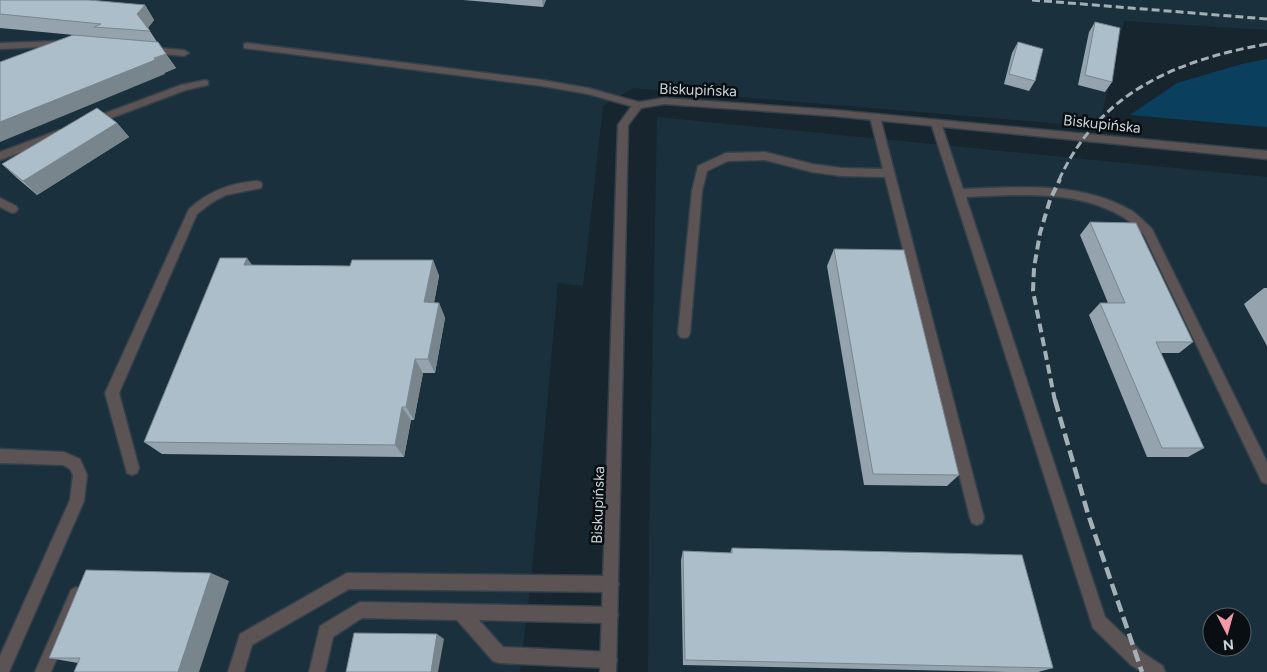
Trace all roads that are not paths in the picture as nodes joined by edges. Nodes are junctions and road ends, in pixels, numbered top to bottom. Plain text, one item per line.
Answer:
1 (76, 44) edge
2 (0, 46) edge
3 (247, 46) dead end
4 (135, 49) edge
5 (184, 53) dead end
6 (204, 83) dead end
7 (638, 105) junction
8 (875, 117) junction
9 (936, 123) junction
10 (0, 156) edge
11 (1267, 156) edge
12 (889, 173) junction
13 (257, 185) dead end
14 (959, 193) junction
15 (0, 202) edge
16 (12, 209) dead end
17 (684, 333) dead end
18 (0, 456) edge
19 (132, 468) dead end
20 (1267, 477) edge
21 (977, 518) dead end
22 (611, 584) junction
23 (76, 595) edge
24 (461, 612) junction
25 (610, 616) junction
26 (608, 666) edge
27 (1, 672) edge
28 (43, 672) edge
29 (236, 672) edge
30 (317, 672) edge
31 (1156, 672) edge

1 - 2 street
3 - 7 street
4 - 5 street
6 - 10 street
7 - 8 street, Biskupińska
7 - 22 street, Biskupińska
8 - 9 street, Biskupińska
8 - 12 street
9 - 11 street, Biskupińska
9 - 14 street
12 - 17 street
12 - 21 street
13 - 19 street
14 - 20 street
14 - 31 street
15 - 16 street
18 - 27 street
22 - 25 street, Biskupińska
22 - 29 street
23 - 28 street
24 - 25 street
24 - 26 street
24 - 30 street
25 - 26 street, Biskupińska

